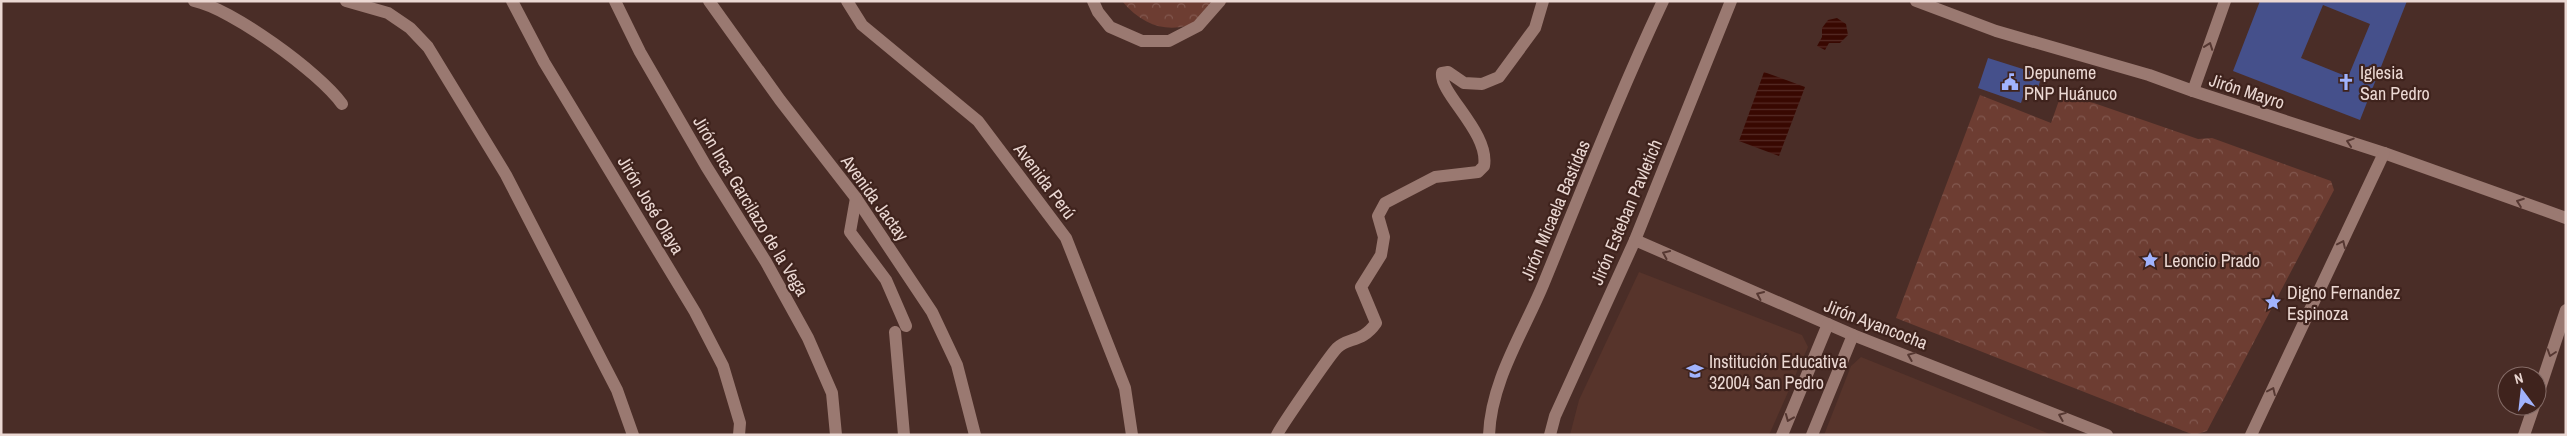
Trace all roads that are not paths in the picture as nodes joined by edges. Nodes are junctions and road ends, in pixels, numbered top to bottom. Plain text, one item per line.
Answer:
1 (194, 1) edge
2 (346, 1) edge
3 (512, 1) edge
4 (615, 1) edge
5 (709, 1) edge
6 (847, 1) edge
7 (1092, 1) edge
8 (1220, 1) edge
9 (1543, 1) edge
10 (1663, 1) edge
11 (1731, 1) edge
12 (1916, 1) edge
13 (2225, 1) edge
14 (2193, 91) junction
15 (342, 104) dead end
16 (2384, 153) junction
17 (856, 198) junction
18 (2566, 218) edge
19 (1634, 240) junction
20 (2566, 310) edge
21 (1828, 324) junction
22 (1853, 335) junction
23 (2547, 367) edge
24 (2531, 416) edge
25 (633, 435) edge
26 (739, 435) edge
27 (836, 435) edge
28 (904, 435) edge
29 (975, 435) edge
30 (1132, 435) edge
31 (1277, 435) edge
32 (1490, 435) edge
33 (1550, 435) edge
34 (1782, 435) edge
35 (1812, 435) edge
36 (2107, 435) edge
37 (2251, 435) edge
38 (2524, 435) edge

1 - 15 street
2 - 25 street
3 - 26 street, Jirón José Olaya
4 - 27 street, Jirón Inca Garcilazo de la Vega
5 - 17 street, Avenida Jactay
6 - 30 street, Avenida Perú
7 - 8 street
9 - 31 street
10 - 32 street, Jirón Micaela Bastidas
11 - 19 street, Jirón Esteban Pavletich
12 - 14 street, Jirón Mayro
14 -> 13 street
16 -> 14 street, Jirón Mayro
18 -> 16 street, Jirón Mayro
37 -> 16 street
17 - 28 street
17 - 29 street, Avenida Jactay
21 -> 19 street, Jirón Ayancocha
19 - 33 street, Jirón Esteban Pavletich
20 -> 23 street
21 - 22 street, Jirón Ayancocha
21 -> 34 street
22 - 35 street
36 -> 22 street, Jirón Ayancocha
24 - 38 street

